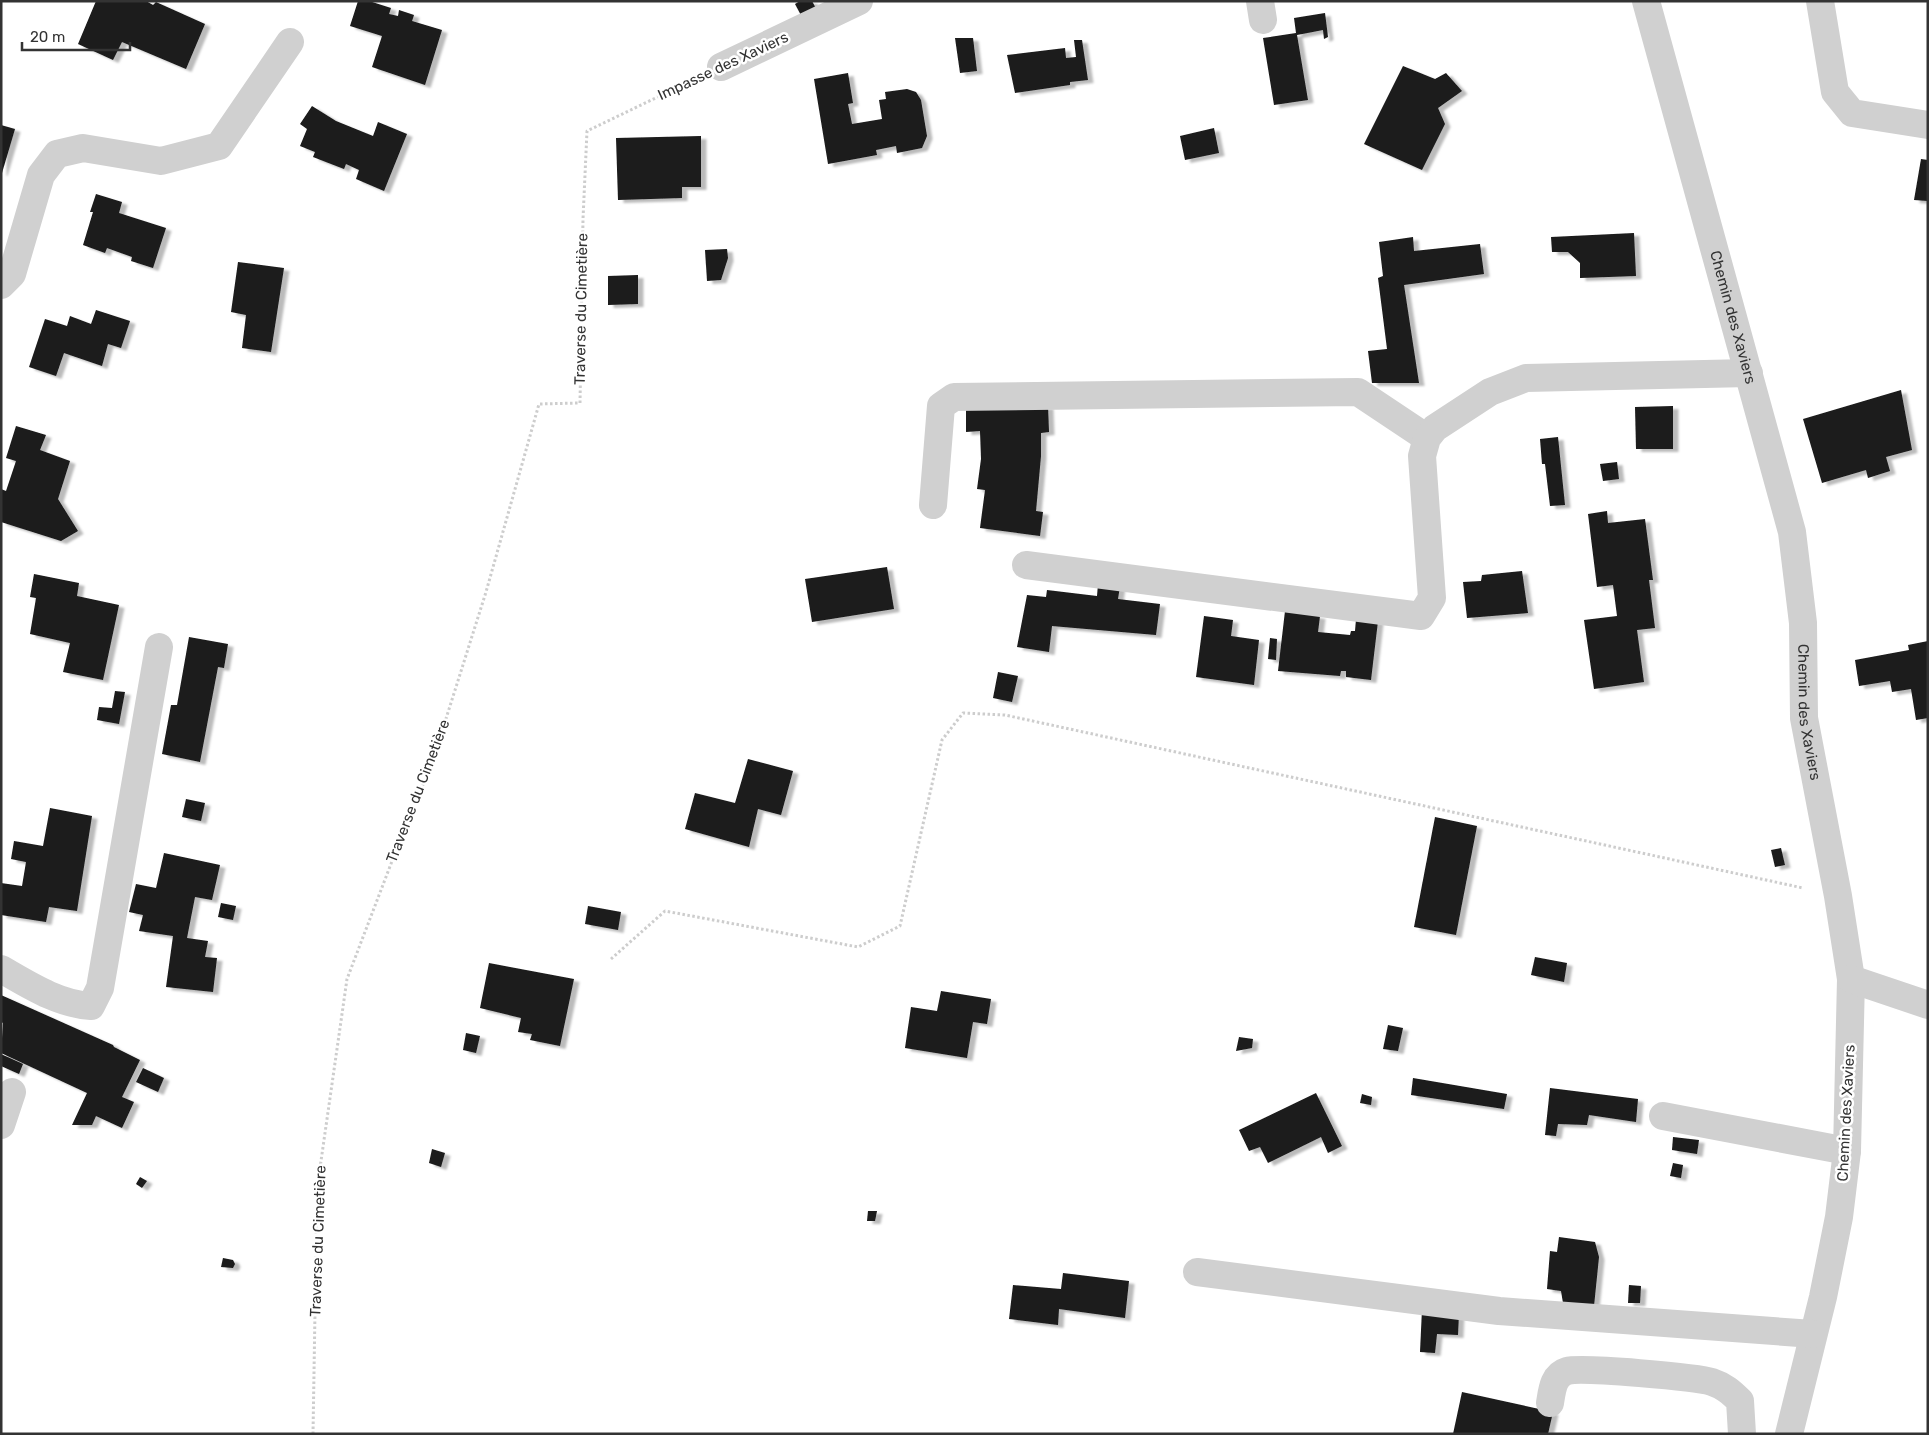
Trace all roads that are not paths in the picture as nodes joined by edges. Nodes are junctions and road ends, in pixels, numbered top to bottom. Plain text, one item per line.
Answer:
1 (858, 1) edge
2 (1646, 1) edge
3 (1820, 1) edge
4 (290, 42) dead end
5 (721, 67) road end
6 (1928, 125) edge
7 (1, 285) edge
8 (1749, 373) junction
9 (1427, 438) junction
10 (933, 505) dead end
11 (1026, 565) dead end
12 (159, 647) dead end
13 (1, 970) edge
14 (1851, 980) junction
15 (1928, 1006) edge
16 (12, 1092) dead end
17 (1663, 1116) dead end
18 (1, 1125) edge
19 (1847, 1151) junction
20 (1197, 1272) dead end
21 (1813, 1334) junction
22 (1550, 1402) dead end
23 (1742, 1434) edge
24 (1789, 1434) edge

1 - 5 street, Impasse des Xaviers
2 - 8 street, Chemin des Xaviers
3 - 6 street
4 - 7 street
8 - 9 street
8 - 14 street, Chemin des Xaviers
9 - 10 street
9 - 11 street
12 - 13 street
14 - 15 street
14 - 19 street, Chemin des Xaviers
16 - 18 street
17 - 19 street
19 - 21 street, Chemin des Xaviers
20 - 21 street
21 - 24 street, Chemin des Xaviers
22 - 23 street

